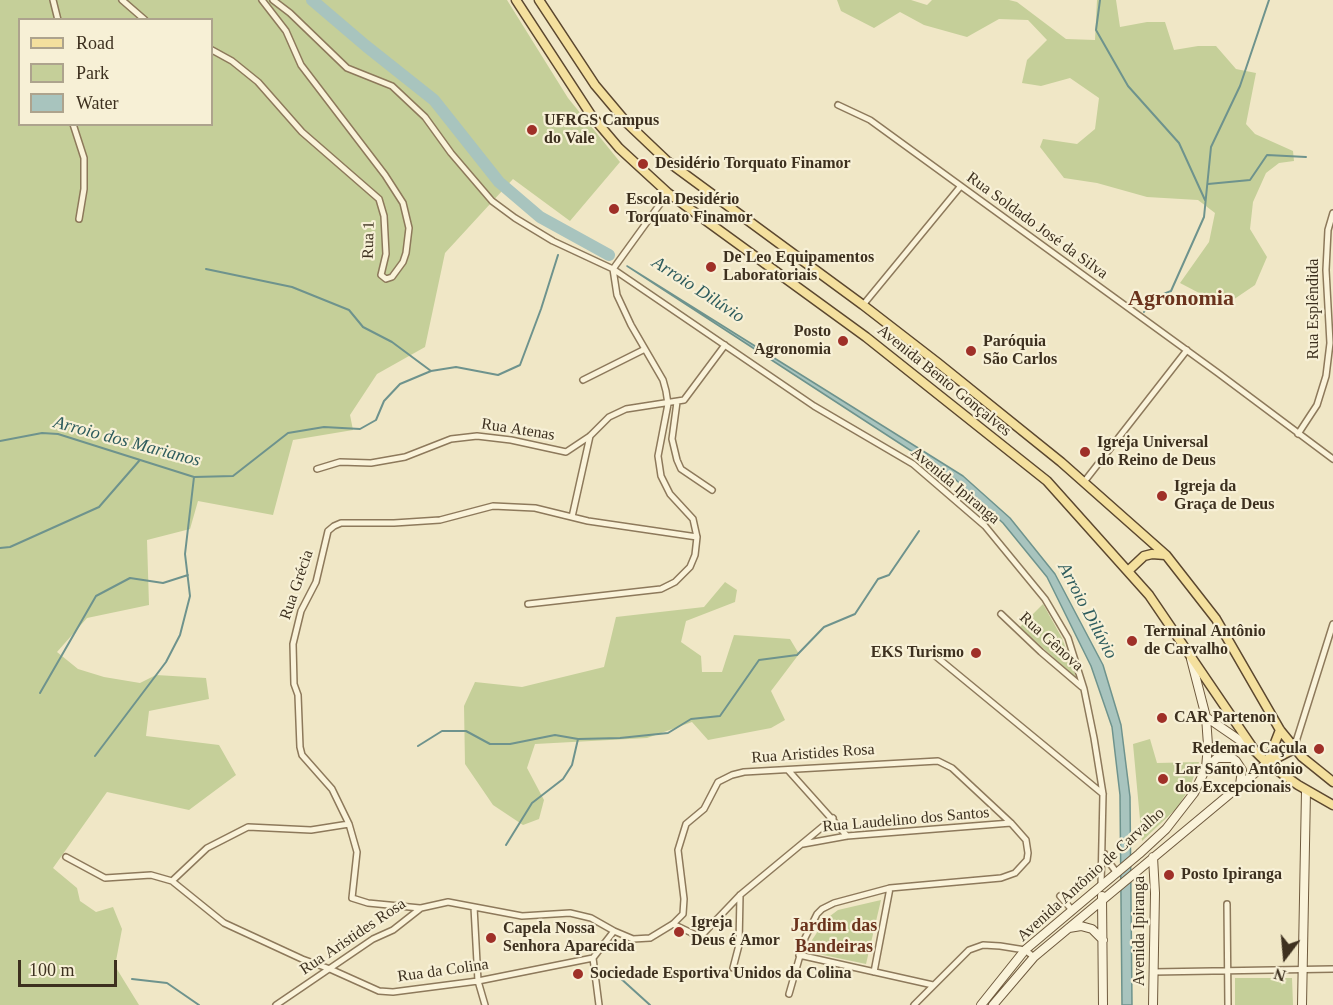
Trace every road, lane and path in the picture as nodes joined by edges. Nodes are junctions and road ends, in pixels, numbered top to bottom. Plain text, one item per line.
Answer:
1 (53, 0) edge
2 (122, 0) edge
3 (262, 0) edge
4 (273, 0) edge
5 (516, 0) edge
6 (539, 0) edge
7 (57, 18) edge
8 (143, 18) edge
9 (213, 51) edge
10 (838, 105) dead end
11 (74, 126) edge
12 (960, 187) junction
13 (669, 193) junction
14 (1333, 213) edge
15 (79, 219) dead end
16 (613, 268) junction
17 (863, 305) junction
18 (1332, 342) edge
19 (725, 345) junction
20 (645, 350) junction
21 (1187, 350) junction
22 (583, 380) dead end
23 (677, 402) junction
24 (668, 404) junction
25 (1298, 434) junction
26 (590, 436) junction
27 (1333, 459) edge
28 (317, 469) dead end
29 (1084, 482) junction
30 (712, 490) dead end
31 (572, 517) junction
32 (697, 537) junction
33 (1166, 555) junction
34 (1128, 571) junction
35 (528, 604) dead end
36 (1001, 614) dead end
37 (1333, 624) edge
38 (1189, 652) junction
39 (933, 654) dead end
40 (1084, 689) junction
41 (1206, 717) junction
42 (1280, 730) junction
43 (1294, 749) junction
44 (1255, 751) junction
45 (1267, 763) junction
46 (1206, 768) junction
47 (789, 770) junction
48 (1333, 782) edge
49 (1240, 785) junction
50 (1306, 790) junction
51 (1103, 794) junction
52 (1333, 805) edge
53 (833, 818) junction
54 (1011, 823) junction
55 (350, 824) junction
56 (847, 836) junction
57 (803, 844) junction
58 (1103, 850) junction
59 (66, 857) dead end
60 (1153, 857) junction
61 (1118, 871) junction
62 (172, 881) junction
63 (1101, 886) junction
64 (890, 888) junction
65 (740, 895) junction
66 (1060, 896) dead end
67 (1103, 898) junction
68 (1227, 904) dead end
69 (474, 907) junction
70 (421, 908) junction
71 (1072, 910) junction
72 (674, 924) junction
73 (1067, 928) junction
74 (614, 931) junction
75 (1102, 940) junction
76 (1026, 950) junction
77 (799, 956) junction
78 (1034, 957) junction
79 (593, 958) junction
80 (733, 968) dead end
81 (330, 969) junction
82 (1333, 969) edge
83 (1302, 970) junction
84 (1228, 971) junction
85 (874, 972) junction
86 (1153, 972) junction
87 (478, 981) junction
88 (933, 985) junction
89 (789, 994) dead end
90 (276, 1005) edge
91 (485, 1005) edge
92 (599, 1005) edge
93 (914, 1005) edge
94 (981, 1005) edge
95 (993, 1005) edge
96 (1103, 1005) edge
97 (1153, 1005) edge
98 (1228, 1005) edge
99 (1302, 1005) edge

1 - 7 street
2 - 8 street
3 - 9 street, Rua 1
4 - 16 street
5 - 13 main road, Avenida Bento Gonçalves
6 - 17 main road, Avenida Bento Gonçalves
10 - 12 street, Rua Soldado José da Silva
11 - 15 street
12 - 17 street
12 - 21 street, Rua Soldado José da Silva
13 - 16 street
13 - 34 main road, Avenida Bento Gonçalves
14 - 18 street, Rua Esplêndida
16 - 19 street, Avenida Ipiranga
16 - 20 street
17 - 29 main road, Avenida Bento Gonçalves
18 - 25 street, Rua Esplêndida
19 - 23 street
19 - 40 street, Avenida Ipiranga
20 - 22 street
20 - 24 street
21 - 25 street, Rua Soldado José da Silva
21 - 29 street
23 - 24 street, Rua Atenas
23 - 30 street
24 - 26 street, Rua Atenas
24 - 32 street
25 - 27 street, Rua Soldado José da Silva
26 - 28 street, Rua Atenas
26 - 31 street
29 - 33 main road, Avenida Bento Gonçalves
31 - 32 street, Rua Grécia
31 - 55 street, Rua Grécia
32 - 35 street
33 - 34 main road
33 - 42 main road, Avenida Bento Gonçalves
34 - 38 main road, Avenida Bento Gonçalves
36 - 40 street, Rua Gênova
37 - 43 street
38 - 41 main road, Avenida Antônio de Carvalho
38 - 44 main road, Avenida Bento Gonçalves
39 - 51 street
40 - 51 street, Avenida Ipiranga
41 - 44 main road
41 - 46 main road, Avenida Antônio de Carvalho
42 - 43 main road, Avenida Bento Gonçalves
42 - 45 main road
43 - 45 main road
43 - 48 main road, Avenida Bento Gonçalves
44 - 45 main road, Avenida Bento Gonçalves
45 - 49 main road, Avenida Antônio de Carvalho
45 - 50 main road, Avenida Bento Gonçalves
46 - 49 main road
46 - 61 main road, Avenida Antônio de Carvalho
47 - 53 street
47 - 54 street, Rua Aristides Rosa
47 - 72 street, Rua Aristides Rosa
49 - 60 main road, Avenida Antônio de Carvalho
50 - 52 main road, Avenida Bento Gonçalves
50 - 83 main road
51 - 58 street, Avenida Ipiranga
53 - 56 street
53 - 57 street, Rua Laudelino dos Santos
54 - 56 street, Rua Laudelino dos Santos
54 - 64 street, Rua Aristides Rosa
55 - 62 street
55 - 70 street, Rua Grécia
56 - 57 street, Rua Laudelino dos Santos
57 - 65 street, Rua Laudelino dos Santos
58 - 61 street, Avenida Ipiranga
58 - 63 street, Avenida Ipiranga
59 - 62 street, Rua da Colina
60 - 67 main road, Avenida Antônio de Carvalho
60 - 86 main road, Avenida Ipiranga
61 - 63 main road, Avenida Antônio de Carvalho
62 - 81 street, Rua da Colina
63 - 67 main road, Avenida Ipiranga
63 - 71 main road, Avenida Antônio de Carvalho
64 - 77 street
64 - 85 street
65 - 72 street, Rua Laudelino dos Santos
65 - 80 street
66 - 71 street
67 - 73 main road, Avenida Antônio de Carvalho
67 - 75 main road, Avenida Ipiranga
68 - 84 street
69 - 70 street, Rua Aristides Rosa
69 - 74 street, Rua Aristides Rosa
69 - 87 street
70 - 81 street, Rua Aristides Rosa
71 - 76 main road, Avenida Antônio de Carvalho
72 - 74 street, Rua Aristides Rosa
73 - 75 main road
73 - 78 main road, Avenida Antônio de Carvalho
74 - 79 street
75 - 96 main road, Avenida Ipiranga
76 - 78 street
76 - 88 street
76 - 94 main road, Avenida Antônio de Carvalho
77 - 85 street
77 - 89 street
78 - 95 main road, Avenida Antônio de Carvalho
79 - 87 street, Rua da Colina
79 - 92 street
81 - 87 street, Rua da Colina
81 - 90 street, Rua Aristides Rosa
82 - 83 street
83 - 84 street
83 - 99 main road
84 - 86 street
84 - 98 street
85 - 88 street
86 - 97 main road, Avenida Ipiranga
87 - 91 street
88 - 93 street

